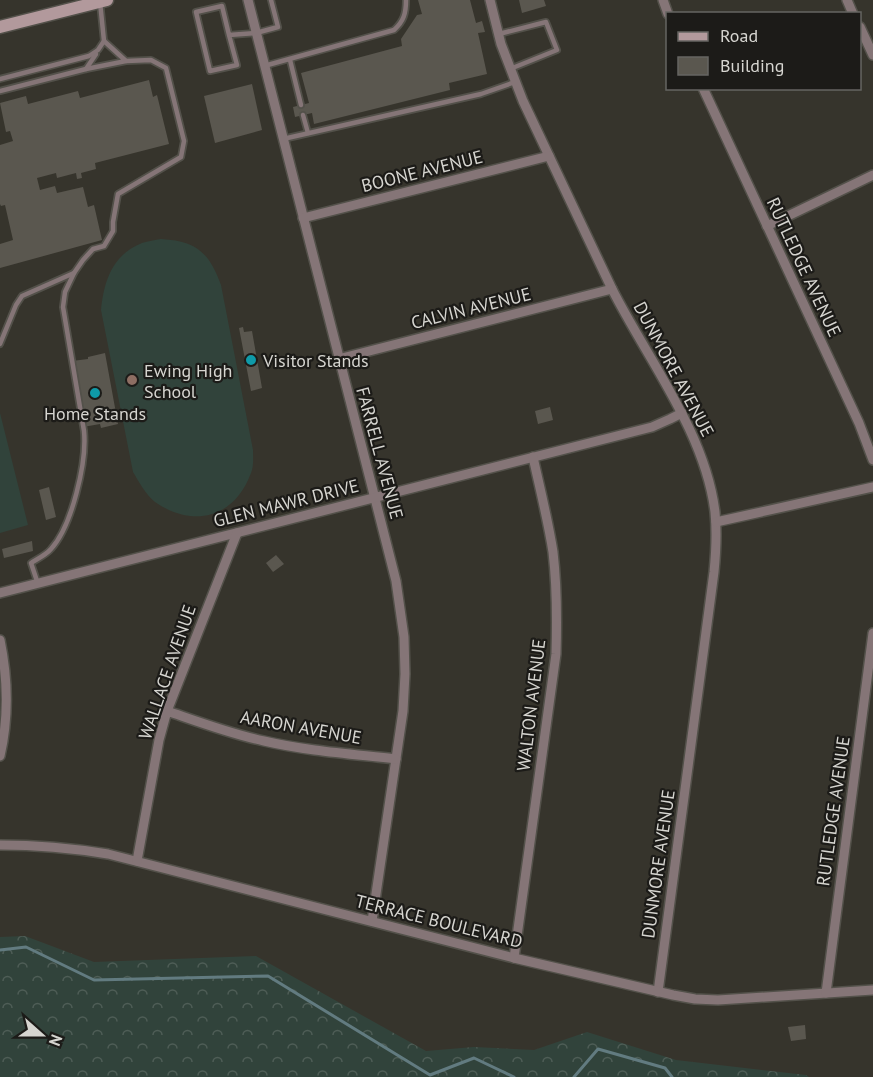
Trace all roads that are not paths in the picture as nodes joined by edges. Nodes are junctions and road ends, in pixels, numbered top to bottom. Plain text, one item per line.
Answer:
1 (248, 0) edge
2 (271, 0) edge
3 (406, 0) edge
4 (490, 0) edge
5 (103, 1) edge
6 (1, 23) edge
7 (861, 29) edge
8 (256, 33) junction
9 (499, 34) junction
10 (229, 35) junction
11 (104, 41) junction
12 (98, 50) junction
13 (873, 55) edge
14 (290, 60) junction
15 (126, 61) junction
16 (264, 66) junction
17 (86, 69) junction
18 (510, 69) junction
19 (0, 79) edge
20 (515, 82) junction
21 (704, 90) edge
22 (0, 91) edge
23 (301, 105) dead end
24 (303, 115) dead end
25 (308, 133) junction
26 (283, 139) junction
27 (549, 156) junction
28 (873, 175) edge
29 (303, 218) junction
30 (767, 226) junction
31 (74, 273) junction
32 (612, 289) junction
33 (0, 344) edge
34 (338, 359) junction
35 (682, 412) junction
36 (533, 457) junction
37 (873, 460) edge
38 (873, 487) edge
39 (374, 498) junction
40 (716, 522) junction
41 (237, 533) junction
42 (38, 584) junction
43 (0, 593) edge
44 (873, 633) edge
45 (0, 640) edge
46 (167, 711) junction
47 (0, 756) edge
48 (396, 759) junction
49 (0, 845) edge
50 (137, 861) junction
51 (372, 921) junction
52 (514, 958) junction
53 (873, 990) edge
54 (658, 992) junction
55 (826, 993) junction

1 - 8 street, FARRELL AVENUE
2 - 8 lane
3 - 14 lane
4 - 9 street, DUNMORE AVENUE
5 - 6 main road
5 - 11 lane
7 - 13 street
8 - 10 lane
8 - 16 street, FARRELL AVENUE
9 - 18 street, DUNMORE AVENUE
9 - 18 lane
10 - 10 lane
11 - 12 lane
11 - 15 lane
12 - 17 lane
12 - 19 lane
14 - 16 lane
14 - 23 lane
15 - 17 lane
15 - 31 lane
16 - 26 street, FARRELL AVENUE
17 - 22 lane
18 - 20 street, DUNMORE AVENUE
20 - 25 lane
20 - 27 street, DUNMORE AVENUE
21 - 30 street, RUTLEDGE AVENUE
24 - 25 lane
25 - 26 lane
26 - 29 street, FARRELL AVENUE
27 - 29 street, BOONE AVENUE
27 - 32 street, DUNMORE AVENUE
28 - 30 street
29 - 34 street, FARRELL AVENUE
30 - 37 street, RUTLEDGE AVENUE
31 - 33 lane
31 - 42 lane
32 - 34 street, CALVIN AVENUE
32 - 35 street, DUNMORE AVENUE
34 - 39 street, FARRELL AVENUE
35 - 36 street, GLEN MAWR DRIVE
35 - 40 street, DUNMORE AVENUE
36 - 39 street, GLEN MAWR DRIVE
36 - 52 street, WALTON AVENUE
38 - 40 street
39 - 41 street, GLEN MAWR DRIVE
39 - 48 street, FARRELL AVENUE
40 - 54 street, DUNMORE AVENUE
41 - 42 street, GLEN MAWR DRIVE
41 - 46 street, WALLACE AVENUE
42 - 43 street, GLEN MAWR DRIVE
44 - 55 street, RUTLEDGE AVENUE
45 - 47 street
46 - 48 street, AARON AVENUE
46 - 50 street, WALLACE AVENUE
48 - 51 street, FARRELL AVENUE
49 - 50 street, TERRACE BOULEVARD
50 - 51 street, TERRACE BOULEVARD
51 - 52 street, TERRACE BOULEVARD
52 - 54 street, TERRACE BOULEVARD
53 - 55 street, TERRACE BOULEVARD
54 - 55 street, TERRACE BOULEVARD

